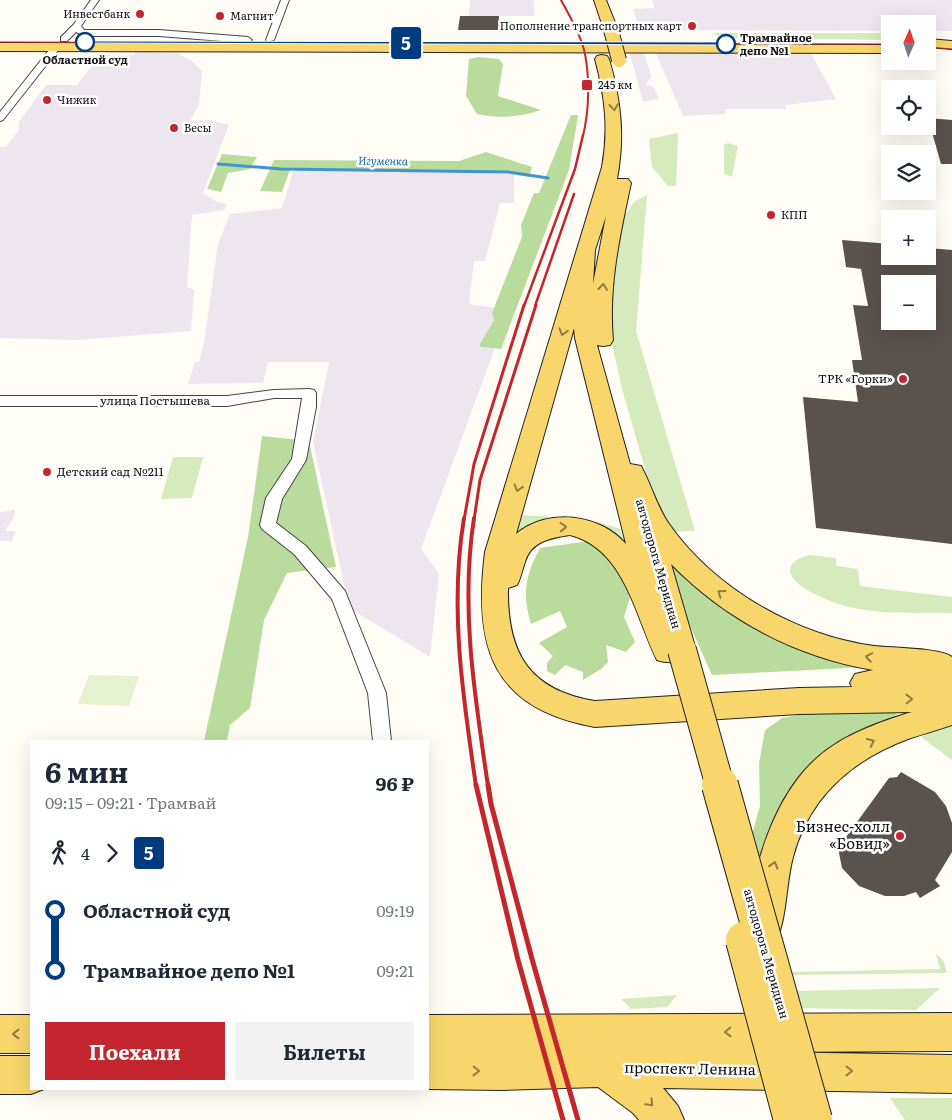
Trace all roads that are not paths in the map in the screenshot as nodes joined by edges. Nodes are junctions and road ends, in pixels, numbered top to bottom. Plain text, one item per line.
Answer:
1 (95, 0) edge
2 (285, 0) edge
3 (588, 0) edge
4 (600, 0) edge
5 (594, 23) dead end
6 (77, 26) junction
7 (0, 39) edge
8 (248, 40) junction
9 (270, 40) junction
10 (881, 42) edge
11 (60, 43) junction
12 (936, 44) edge
13 (952, 45) edge
14 (0, 46) edge
15 (607, 46) junction
16 (881, 49) edge
17 (936, 51) edge
18 (952, 52) edge
19 (0, 118) edge
20 (586, 251) junction
21 (0, 401) edge
22 (632, 472) junction
23 (674, 651) junction
24 (952, 664) edge
25 (952, 674) edge
26 (952, 698) edge
27 (952, 712) edge
28 (382, 740) edge
29 (764, 948) junction
30 (952, 1032) edge
31 (0, 1034) edge
32 (30, 1034) edge
33 (429, 1034) edge
34 (604, 1068) junction
35 (429, 1070) edge
36 (952, 1074) edge
37 (0, 1075) edge
38 (30, 1075) edge
39 (664, 1120) edge
40 (792, 1120) edge
41 (814, 1120) edge

1 - 6 street
2 - 9 street
3 - 5 main road
4 - 15 main road, автодорога Меридиан
6 - 8 street
6 - 11 street
7 - 11 main road
8 - 9 main road
8 - 11 main road
9 - 15 main road
10 - 15 main road
11 - 14 main road
11 - 15 main road
11 - 19 street
12 - 13 main road
15 - 16 main road
15 -> 20 main road, автодорога Меридиан
22 -> 15 main road, автодорога Меридиан
17 - 18 main road
20 - 23 main road, автодорога Меридиан
20 -> 26 main road
21 - 28 street, улица Постышева
22 - 23 main road, автодорога Меридиан
24 -> 22 main road
25 -> 23 main road
23 - 29 main road, автодорога Меридиан, bridge
23 - 40 main road, автодорога Меридиан, bridge
29 -> 27 main road, bridge
29 - 41 main road, автодорога Меридиан, bridge
30 -> 33 main road
32 -> 31 main road
35 -> 34 main road, проспект Ленина
34 -> 36 main road, проспект Ленина
34 -> 39 main road
37 - 38 main road

